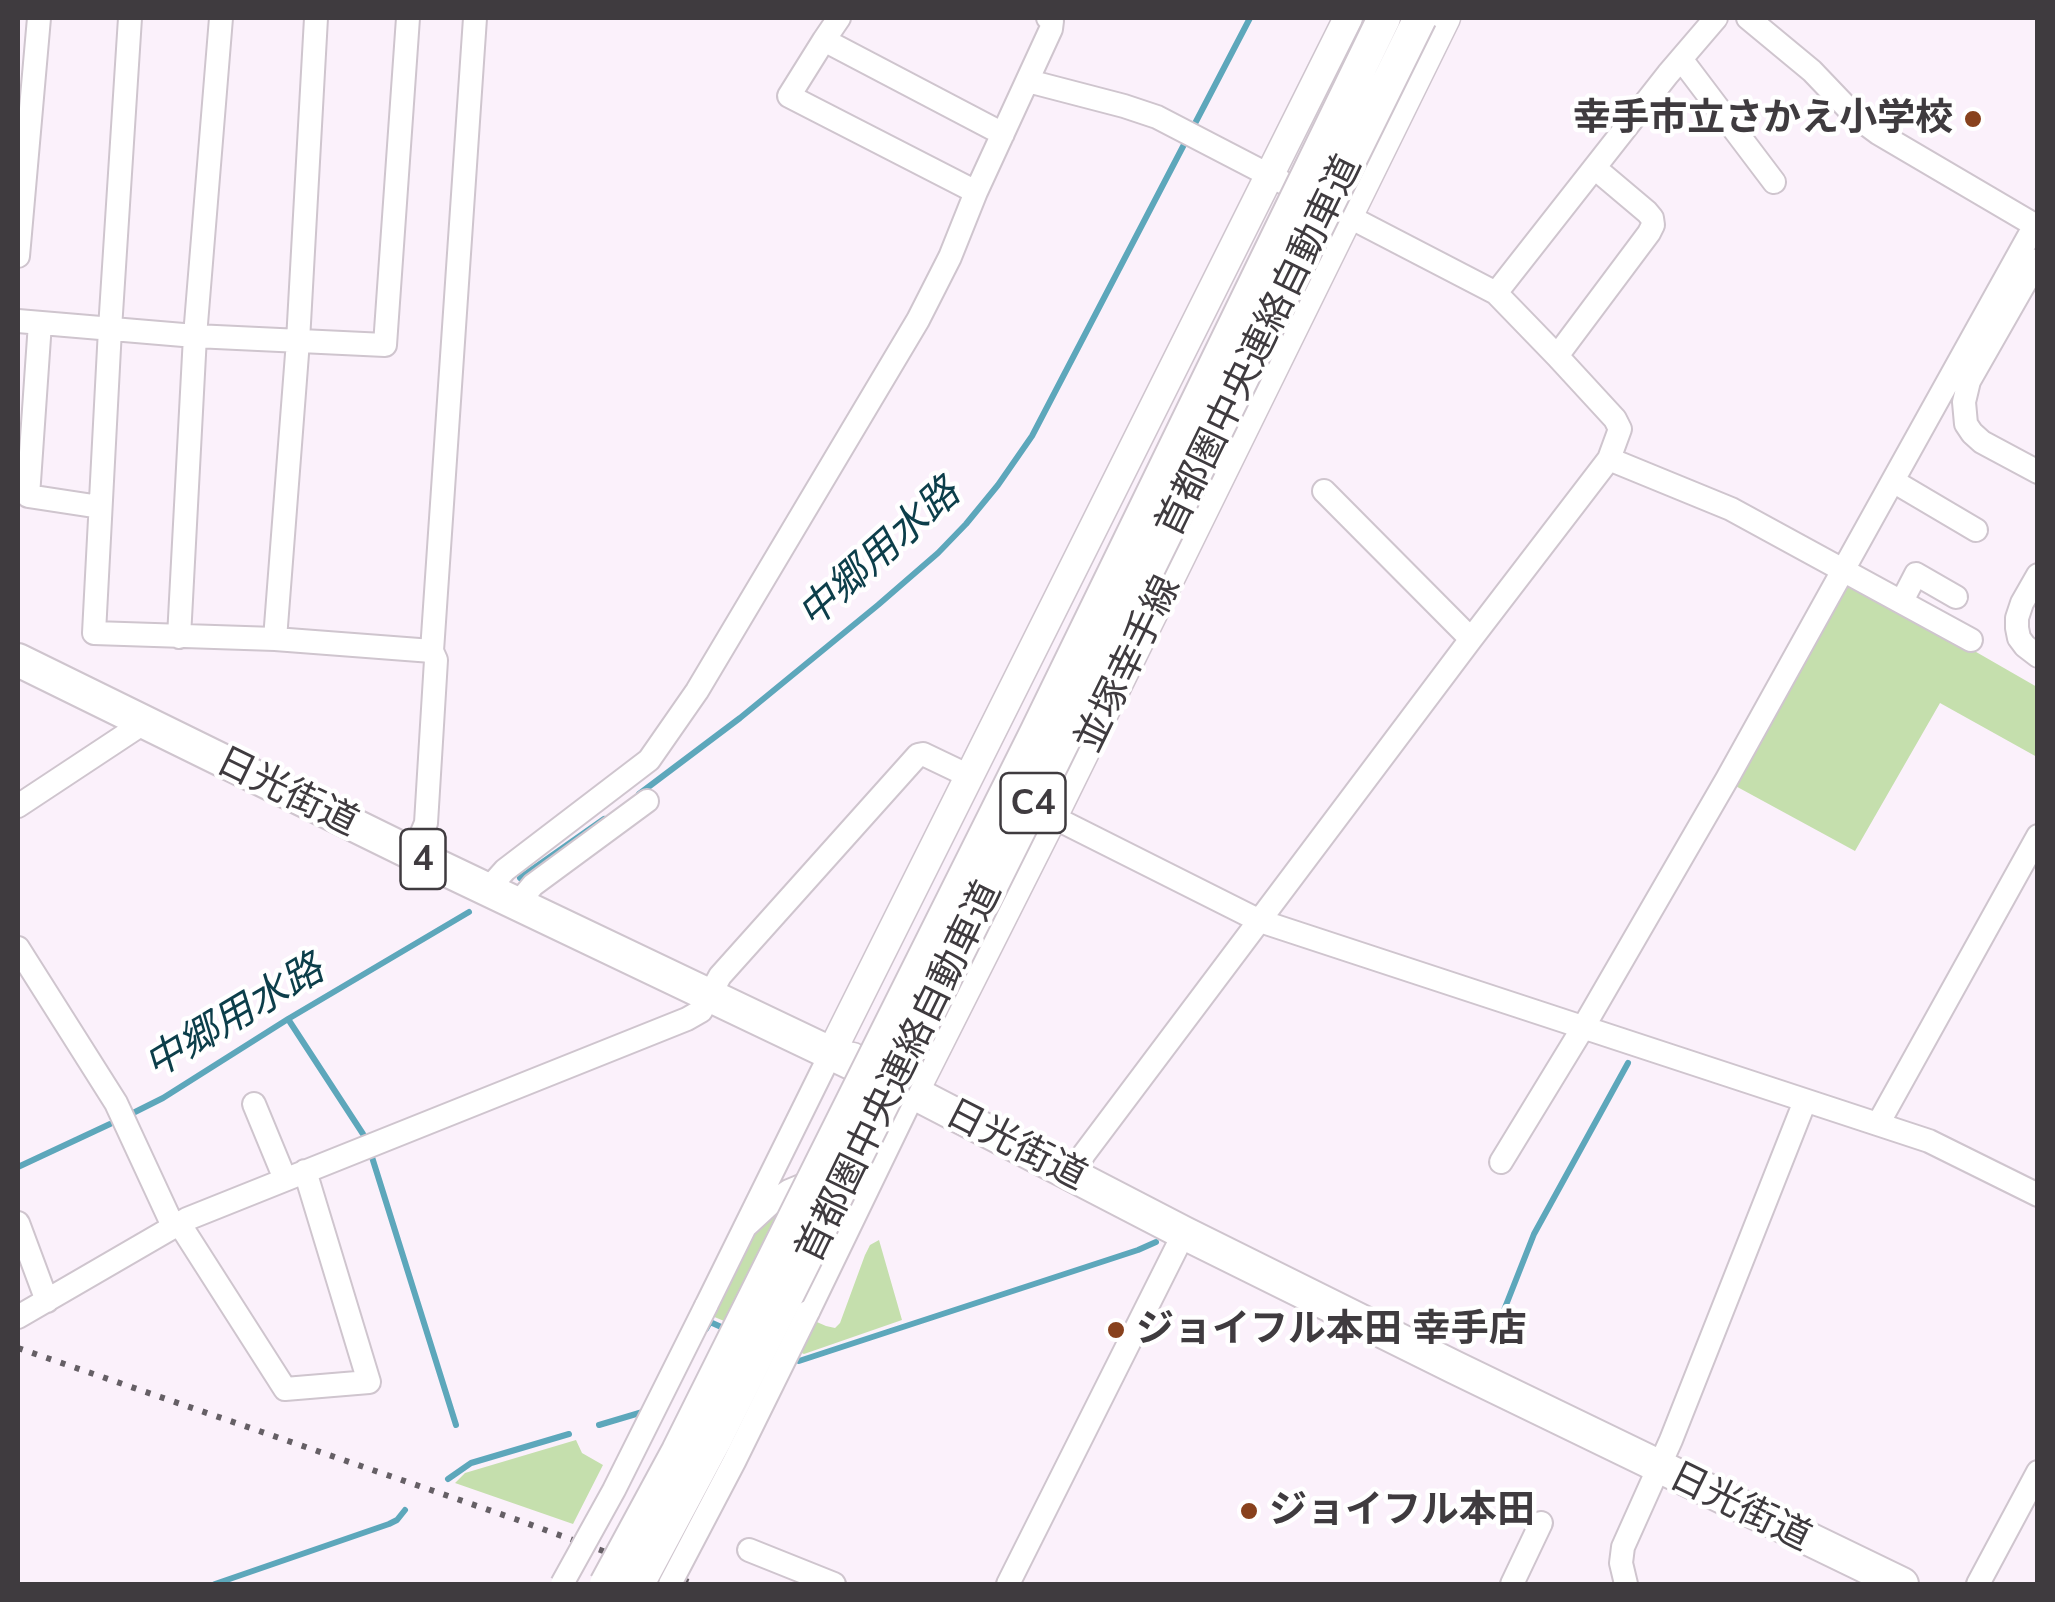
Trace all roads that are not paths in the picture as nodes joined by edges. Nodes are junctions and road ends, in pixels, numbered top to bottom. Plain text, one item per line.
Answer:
1 (39, 18) edge
2 (130, 18) edge
3 (221, 18) edge
4 (316, 18) edge
5 (408, 18) edge
6 (475, 18) edge
7 (839, 18) edge
8 (1048, 18) edge
9 (1351, 18) edge
10 (1384, 18) edge
11 (1420, 18) edge
12 (1446, 18) edge
13 (1716, 18) edge
14 (1748, 18) edge
15 (824, 40) junction
16 (1675, 66) junction
17 (1028, 81) junction
18 (1003, 134) junction
19 (1596, 168) junction
20 (1268, 176) junction
21 (1774, 182) dead end
22 (976, 192) junction
23 (1348, 217) junction
24 (2036, 226) edge
25 (18, 256) edge
26 (2038, 260) edge
27 (1496, 293) junction
28 (29, 322) edge
29 (110, 328) junction
30 (196, 336) junction
31 (298, 341) junction
32 (1557, 356) junction
33 (1610, 460) junction
34 (2038, 472) edge
35 (1893, 481) junction
36 (1324, 492) dead end
37 (100, 507) junction
38 (1976, 530) dead end
39 (1844, 569) junction
40 (2038, 574) edge
41 (1956, 596) dead end
42 (1902, 601) junction
43 (179, 637) junction
44 (1472, 639) junction
45 (276, 640) junction
46 (1970, 640) dead end
47 (432, 651) junction
48 (2038, 656) edge
49 (18, 660) edge
50 (145, 722) junction
51 (969, 776) junction
52 (648, 801) dead end
53 (18, 806) edge
54 (1053, 817) junction
55 (2038, 836) edge
56 (413, 854) junction
57 (1015, 892) junction
58 (502, 896) junction
59 (1260, 921) junction
60 (18, 948) edge
61 (709, 995) junction
62 (1584, 1026) junction
63 (832, 1052) junction
64 (914, 1093) junction
65 (1806, 1101) junction
66 (254, 1104) dead end
67 (1878, 1124) junction
68 (1501, 1162) dead end
69 (1073, 1174) junction
70 (295, 1175) junction
71 (2038, 1195) edge
72 (18, 1223) edge
73 (176, 1225) junction
74 (745, 1228) junction
75 (1184, 1233) junction
76 (47, 1301) junction
77 (18, 1318) edge
78 (1659, 1468) junction
79 (2038, 1472) edge
80 (1541, 1523) dead end
81 (749, 1550) dead end
82 (562, 1584) edge
83 (606, 1584) edge
84 (638, 1584) edge
85 (670, 1584) edge
86 (834, 1584) edge
87 (1008, 1584) edge
88 (1512, 1584) edge
89 (1626, 1584) edge
90 (1902, 1584) edge
91 (1978, 1584) edge

1 - 25 street
2 - 29 street
3 - 30 street
4 - 31 street
5 - 31 street
6 - 47 street
7 - 15 street
8 - 17 street
9 - 20 main road
10 - 83 highway, 首都圏中央連絡自動車道 / C4, bridge
11 - 84 highway, 首都圏中央連絡自動車道 / C4, bridge
12 - 23 main road, 並塚幸手線
13 - 16 street
14 - 24 street
15 - 18 street
15 - 22 street
16 - 19 street
16 - 21 street
17 - 18 street
17 - 20 street
18 - 22 street
19 - 27 street
19 - 32 street
20 - 23 street
20 - 51 main road
22 - 58 street
23 - 27 street
23 - 54 main road, 並塚幸手線
24 - 35 street
26 - 34 street
27 - 32 street
28 - 29 street
28 - 37 street
29 - 30 street
29 - 37 street
30 - 31 street
30 - 43 street
31 - 45 street
32 - 33 street
33 - 39 street
33 - 44 street
35 - 38 street
35 - 39 street
36 - 44 street
37 - 43 street
39 - 42 street
39 - 62 street
40 - 48 street
41 - 42 street
42 - 46 street
43 - 45 street
44 - 59 street
45 - 47 street
47 - 56 street
49 - 50 highway, 日光街道 / 4
50 - 53 street
50 - 56 highway, 日光街道 / 4
51 - 61 street
51 - 63 main road
52 - 58 street
54 - 57 main road, 並塚幸手線
54 - 59 street
55 - 67 street
56 - 58 highway, 日光街道 / 4
57 - 63 main road
57 - 64 main road, 並塚幸手線
58 - 61 highway, 日光街道 / 4
59 - 62 street
59 - 69 street
60 - 73 street
61 - 63 highway, 日光街道 / 4
61 - 70 street
62 - 65 street
62 - 68 street
63 - 64 highway, 日光街道 / 4
63 - 74 street
64 - 69 highway, 日光街道 / 4
64 - 74 street
64 - 85 street, bridge
65 - 67 street
65 - 78 street
66 - 70 street
67 - 71 street
69 - 75 highway, 日光街道 / 4
70 - 73 street
70 - 73 street
72 - 76 street
73 - 76 street
74 - 82 street, bridge
75 - 78 highway, 日光街道 / 4
75 - 87 street
76 - 77 street
78 - 89 street
78 - 90 highway, 日光街道 / 4
79 - 91 street
80 - 88 street
81 - 86 street

